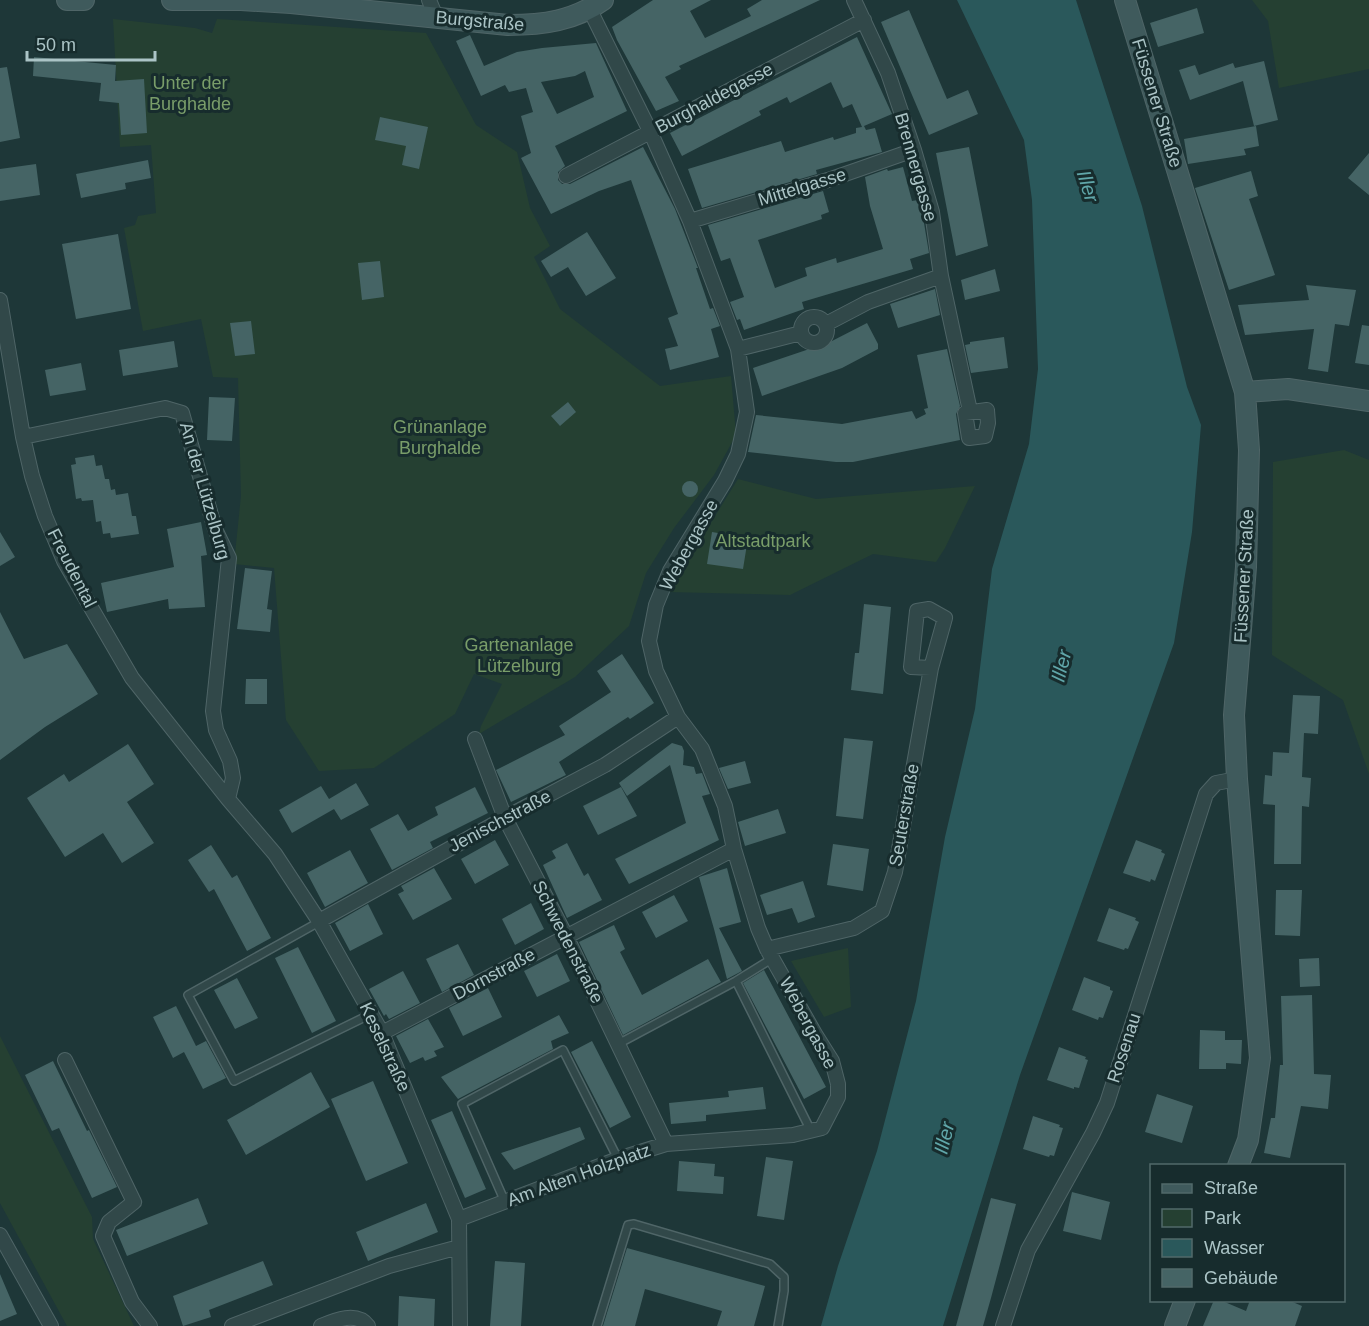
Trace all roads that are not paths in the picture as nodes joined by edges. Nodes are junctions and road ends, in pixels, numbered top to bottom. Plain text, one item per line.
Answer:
1 (67, 0) edge
2 (84, 0) edge
3 (172, 0) edge
4 (854, 0) edge
5 (1125, 0) edge
6 (596, 5) edge
7 (432, 8) edge
8 (864, 20) junction
9 (650, 131) junction
10 (914, 150) junction
11 (566, 176) dead end
12 (690, 221) junction
13 (941, 276) junction
14 (0, 300) edge
15 (826, 324) junction
16 (801, 333) junction
17 (738, 349) junction
18 (1245, 392) junction
19 (1369, 401) edge
20 (970, 411) dead end
21 (23, 437) junction
22 (931, 668) junction
23 (678, 717) junction
24 (475, 739) dead end
25 (1237, 778) junction
26 (228, 799) junction
27 (505, 818) junction
28 (734, 849) junction
29 (319, 921) junction
30 (566, 936) junction
31 (770, 954) junction
32 (736, 981) junction
33 (371, 1014) junction
34 (381, 1033) junction
35 (618, 1044) junction
36 (65, 1060) dead end
37 (811, 1131) junction
38 (666, 1144) junction
39 (618, 1159) junction
40 (1239, 1164) edge
41 (505, 1202) junction
42 (459, 1219) junction
43 (0, 1235) edge
44 (459, 1247) junction
45 (1184, 1302) edge
46 (51, 1326) edge
47 (150, 1326) edge
48 (232, 1326) edge
49 (321, 1326) edge
50 (368, 1326) edge
51 (460, 1326) edge
52 (597, 1326) edge
53 (778, 1326) edge
54 (1003, 1326) edge
55 (1175, 1326) edge

1 - 2 street
3 - 7 street, Burgstraße
4 - 8 street, Brennergasse
5 - 18 street, Füssener Straße
6 - 7 street, Burgstraße
6 - 9 street, Webergasse
8 - 9 street, Burghaldegasse
8 - 10 street, Brennergasse
9 - 11 street, Burghaldegasse
9 - 12 street, Webergasse
10 - 12 street, Mittelgasse
10 - 13 street, Brennergasse
12 - 17 street, Webergasse
13 - 15 street
13 - 20 street, Brennergasse
14 - 21 street, Freudental
15 - 16 street
15 - 16 street
16 - 17 street
17 - 23 street, Webergasse
18 - 19 street
18 - 25 street, Füssener Straße
21 - 26 street, Freudental
21 - 26 street, An der Lützelburg
22 - 22 street, Seuterstraße
22 - 31 street, Seuterstraße
23 - 27 street, Jenischstraße
23 - 28 street, Webergasse
24 - 27 street, Schwedenstraße
25 - 40 street, Füssener Straße
25 - 54 street, Rosenau
26 - 29 street, Keselstraße
27 - 29 street, Jenischstraße
27 - 30 street, Schwedenstraße
28 - 30 street, Dornstraße
28 - 31 street, Webergasse
29 - 33 street, Keselstraße
29 - 33 lane
30 - 34 street, Dornstraße
30 - 35 street, Schwedenstraße
31 - 32 lane
31 - 37 street, Webergasse
32 - 35 lane
32 - 37 lane
33 - 34 street, Keselstraße
34 - 42 street, Keselstraße
35 - 38 street, Schwedenstraße
36 - 47 street
37 - 38 street, Am Alten Holzplatz
38 - 39 street, Am Alten Holzplatz
39 - 41 street, Am Alten Holzplatz
39 - 41 lane
41 - 42 street, Am Alten Holzplatz
42 - 44 street, Keselstraße
43 - 46 street
44 - 48 street
44 - 51 street, Keselstraße
45 - 55 street
49 - 50 street
52 - 53 lane

